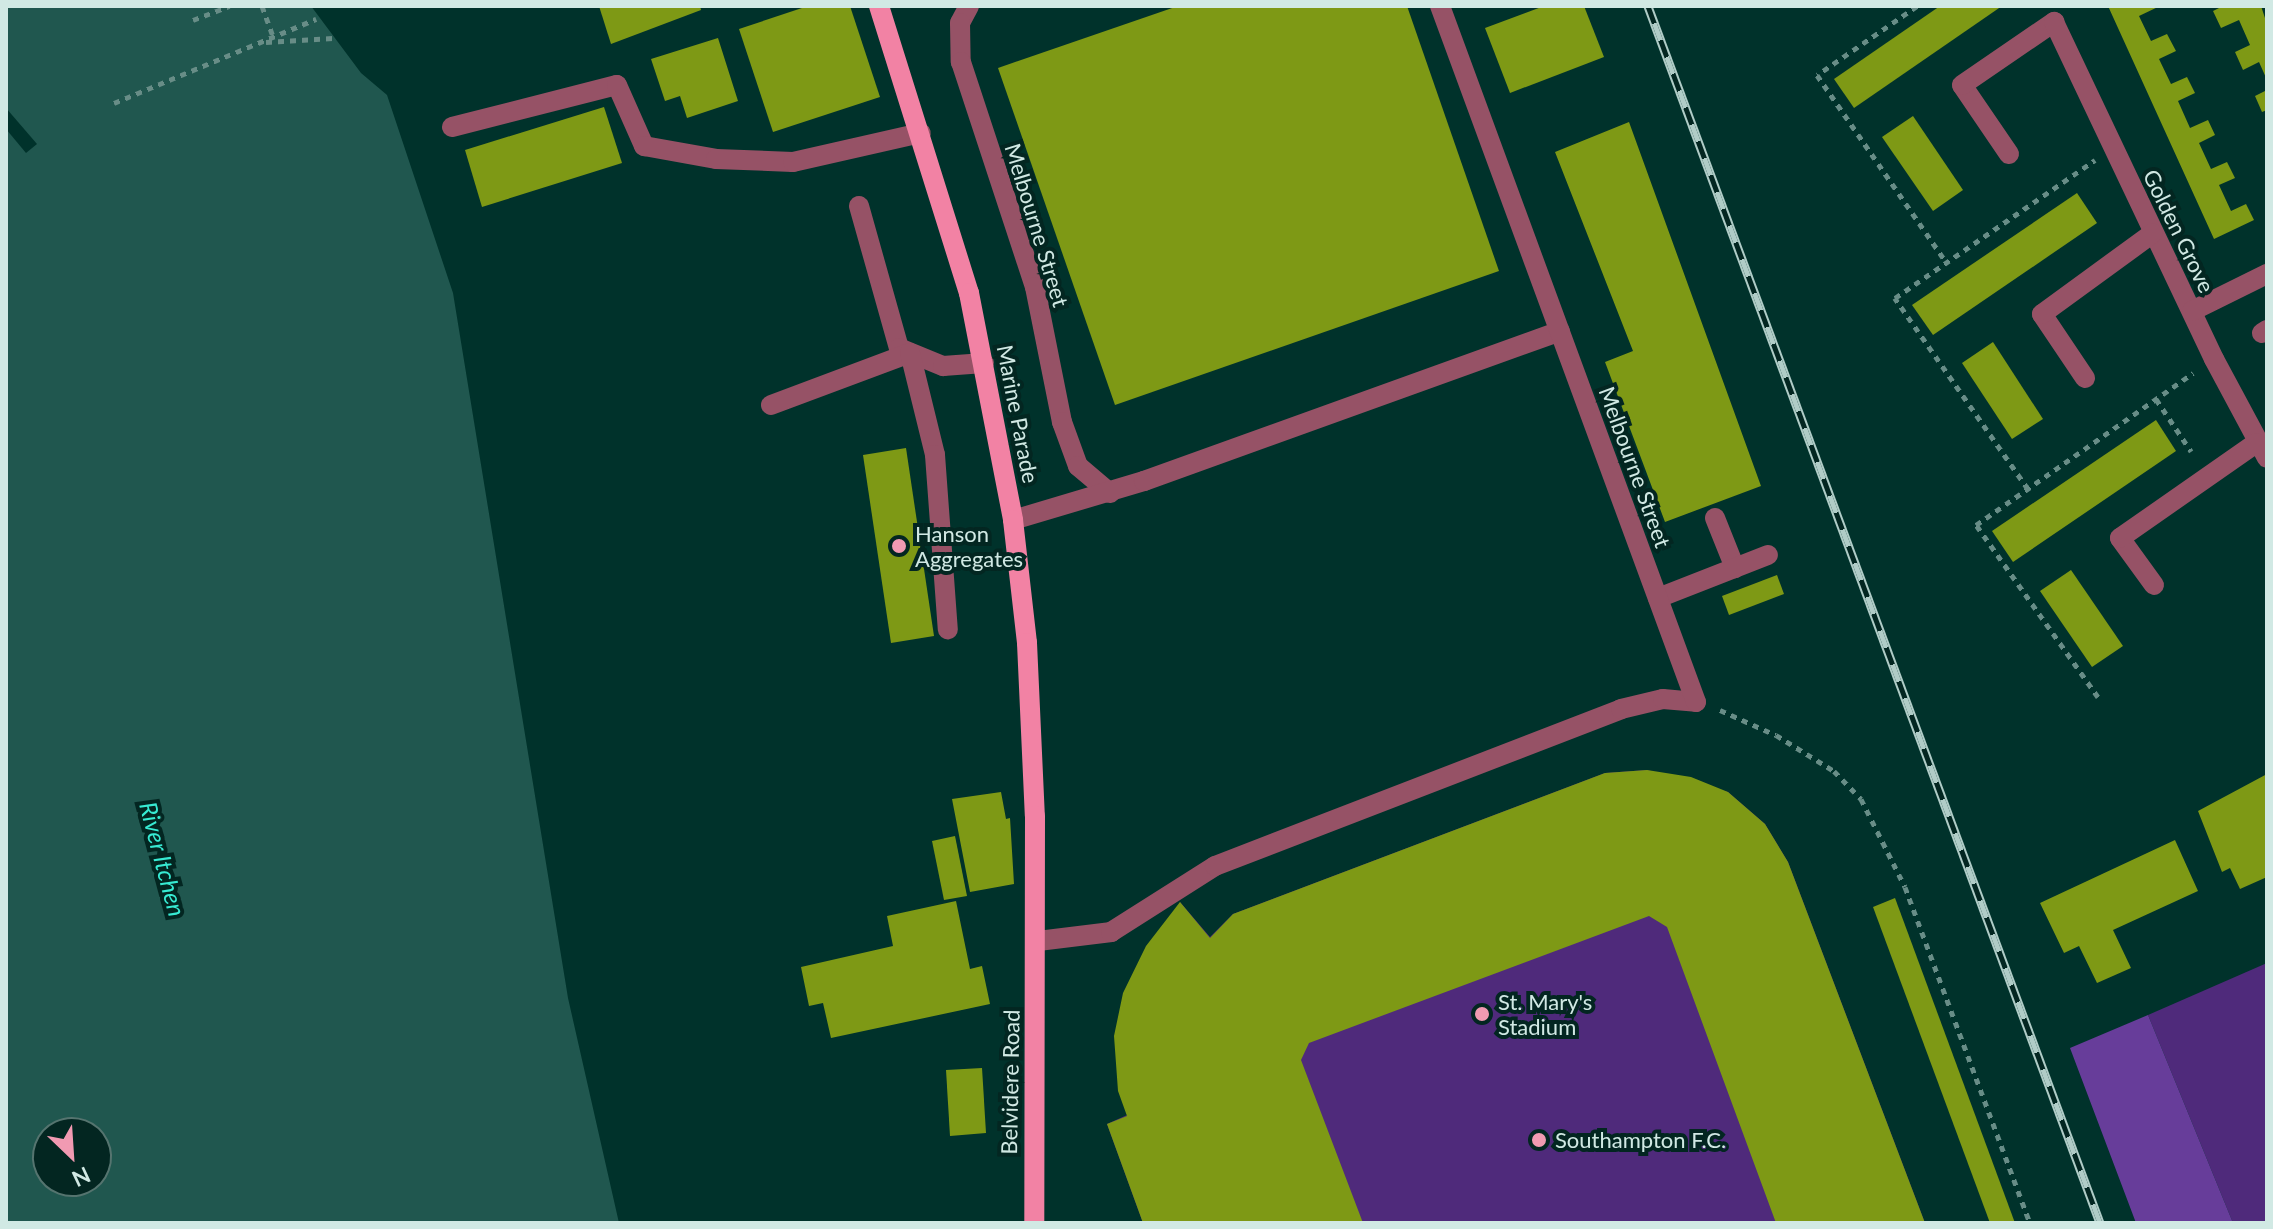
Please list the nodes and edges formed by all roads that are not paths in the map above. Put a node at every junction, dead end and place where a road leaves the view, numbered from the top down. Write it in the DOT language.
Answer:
graph roads {
  1 [pos="879,6"];
  2 [pos="969,6"];
  3 [pos="1440,6"];
  4 [pos="452,127"];
  5 [pos="921,133"];
  6 [pos="2009,154"];
  7 [pos="859,206"];
  8 [pos="2153,233"];
  9 [pos="2267,274"];
  10 [pos="2192,311"];
  11 [pos="1560,331"];
  12 [pos="910,353"];
  13 [pos="984,363"];
  14 [pos="2085,378"];
  15 [pos="771,405"];
  16 [pos="2262,450"];
  17 [pos="1110,493"];
  18 [pos="1715,518"];
  19 [pos="1013,520"];
  20 [pos="1768,555"];
  21 [pos="1735,568"];
  22 [pos="2154,585"];
  23 [pos="1658,598"];
  24 [pos="948,630"];
  25 [pos="1038,941"];
  26 [pos="1034,1223"];
  1 -- 5 [label="main road, Marine Parade"];
  2 -- 17 [label="street, Melbourne Street"];
  3 -- 11 [label="street, Melbourne Street"];
  4 -- 5 [label="street"];
  5 -- 13 [label="main road, Marine Parade"];
  6 -- 8 [label="street, Golden Grove"];
  7 -- 12 [label="street"];
  8 -- 10 [label="street, Golden Grove"];
  8 -- 14 [label="street"];
  9 -- 10 [label="street"];
  10 -- 16 [label="street, Golden Grove"];
  11 -- 17 [label="street"];
  11 -- 23 [label="street, Melbourne Street"];
  12 -- 13 [label="street"];
  12 -- 15 [label="street"];
  12 -- 24 [label="street"];
  13 -- 19 [label="main road, Marine Parade"];
  16 -- 22 [label="street"];
  17 -- 19 [label="street"];
  18 -- 21 [label="street"];
  19 -- 25 [label="main road, Marine Parade"];
  20 -- 21 [label="street"];
  21 -- 23 [label="street"];
  23 -- 25 [label="street, Melbourne Street"];
  25 -- 26 [label="main road, Belvidere Road"];
}
